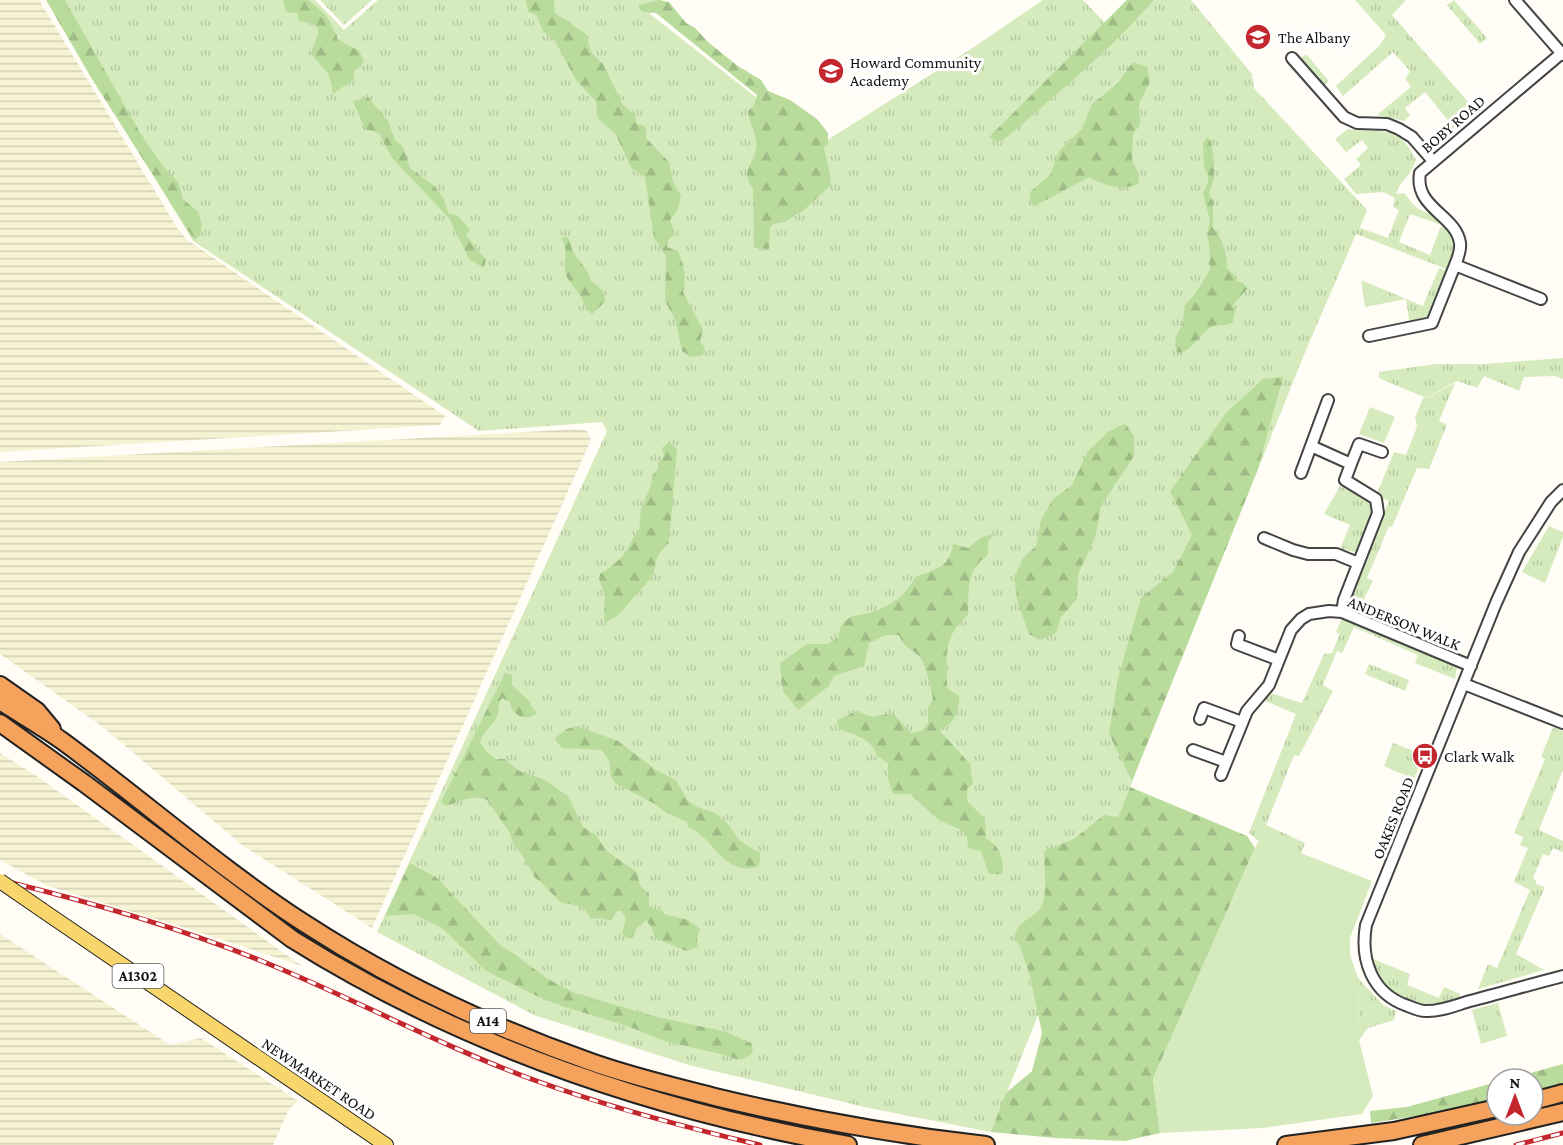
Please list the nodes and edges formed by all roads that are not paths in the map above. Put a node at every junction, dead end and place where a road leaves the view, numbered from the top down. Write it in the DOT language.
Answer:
graph roads {
  1 [pos="1515,0"];
  2 [pos="1563,53"];
  3 [pos="1292,58"];
  4 [pos="1433,161"];
  5 [pos="1455,266"];
  6 [pos="1541,299"];
  7 [pos="1369,336"];
  8 [pos="1328,400"];
  9 [pos="1311,446"];
  10 [pos="1382,452"];
  11 [pos="1351,464"];
  12 [pos="1301,473"];
  13 [pos="1563,490"];
  14 [pos="1264,538"];
  15 [pos="1358,563"];
  16 [pos="1342,612"];
  17 [pos="1239,636"];
  18 [pos="1279,660"];
  19 [pos="1471,666"];
  20 [pos="1464,684"];
  21 [pos="0,685"];
  22 [pos="0,701"];
  23 [pos="1200,719"];
  24 [pos="1242,722"];
  25 [pos="0,723"];
  26 [pos="1563,723"];
  27 [pos="60,739"];
  28 [pos="1193,750"];
  29 [pos="1226,762"];
  30 [pos="1221,775"];
  31 [pos="0,880"];
  32 [pos="1563,976"];
  33 [pos="1563,1093"];
  34 [pos="1545,1098"];
  35 [pos="1485,1111"];
  36 [pos="1563,1112"];
  37 [pos="371,1140"];
  38 [pos="386,1145"];
  39 [pos="848,1145"];
  40 [pos="986,1145"];
  41 [pos="1286,1145"];
  42 [pos="1422,1145"];
  1 -- 2 [label="street"];
  2 -- 4 [label="street, BOBY ROAD"];
  3 -- 4 [label="street"];
  4 -- 5 [label="street, BOBY ROAD"];
  5 -- 6 [label="street"];
  5 -- 7 [label="street, BOBY ROAD"];
  8 -- 9 [label="street"];
  9 -- 11 [label="street"];
  9 -- 12 [label="street"];
  10 -- 11 [label="street"];
  11 -- 15 [label="street"];
  13 -- 19 [label="street, OAKES ROAD"];
  14 -- 15 [label="street"];
  15 -- 16 [label="street"];
  16 -- 18 [label="street, ANDERSON WALK"];
  16 -- 19 [label="street, ANDERSON WALK"];
  17 -- 18 [label="street"];
  18 -- 24 [label="street, ANDERSON WALK"];
  19 -- 20 [label="street, OAKES ROAD"];
  20 -- 26 [label="street"];
  20 -- 32 [label="street, OAKES ROAD"];
  21 -- 27 [label="highway, A14"];
  22 -- 27 [label="highway, A14"];
  23 -- 24 [label="street"];
  24 -- 29 [label="street, ANDERSON WALK"];
  25 -- 39 [label="highway, A14"];
  27 -- 40 [label="highway, A14"];
  28 -- 29 [label="street"];
  29 -- 30 [label="street, ANDERSON WALK"];
  31 -- 37 [label="main road, NEWMARKET ROAD / A1302, bridge"];
  33 -- 34 [label="highway"];
  35 -- 41 [label="highway"];
  36 -- 42 [label="highway"];
  37 -- 38 [label="main road, NEWMARKET ROAD / A1302"];
}
